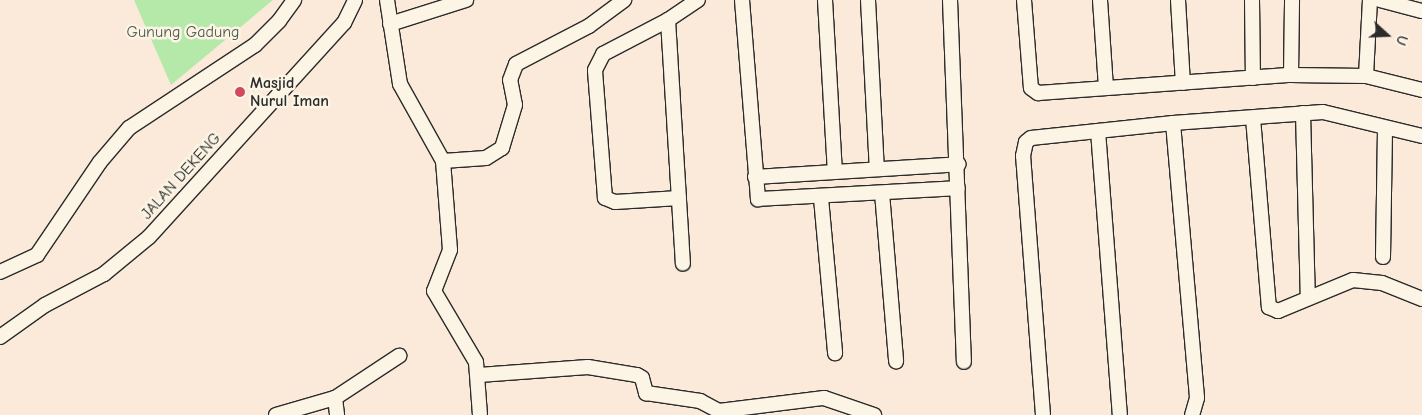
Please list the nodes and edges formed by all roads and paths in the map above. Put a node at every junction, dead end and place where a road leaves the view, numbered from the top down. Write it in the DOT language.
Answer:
graph roads {
  1 [pos="294,0"];
  2 [pos="355,0"];
  3 [pos="387,0"];
  4 [pos="466,0"];
  5 [pos="624,0"];
  6 [pos="698,0"];
  7 [pos="742,0"];
  8 [pos="825,0"];
  9 [pos="868,0"];
  10 [pos="950,0"];
  11 [pos="1024,0"];
  12 [pos="1100,0"];
  13 [pos="1178,0"];
  14 [pos="1252,0"];
  15 [pos="1292,0"];
  16 [pos="1370,0"];
  17 [pos="1380,0"];
  18 [pos="1422,11"];
  19 [pos="668,20"];
  20 [pos="390,24"];
  21 [pos="1291,75"];
  22 [pos="1366,76"];
  23 [pos="1253,78"];
  24 [pos="1183,84"];
  25 [pos="1106,88"];
  26 [pos="1422,90"];
  27 [pos="1304,112"];
  28 [pos="1253,118"];
  29 [pos="1173,123"];
  30 [pos="1385,128"];
  31 [pos="1098,131"];
  32 [pos="1422,136"];
  33 [pos="443,161"];
  34 [pos="959,164"];
  35 [pos="878,169"];
  36 [pos="835,172"];
  37 [pos="755,177"];
  38 [pos="958,188"];
  39 [pos="882,193"];
  40 [pos="679,198"];
  41 [pos="821,198"];
  42 [pos="1383,257"];
  43 [pos="683,264"];
  44 [pos="0,272"];
  45 [pos="1308,298"];
  46 [pos="1422,299"];
  47 [pos="0,337"];
  48 [pos="834,353"];
  49 [pos="399,356"];
  50 [pos="896,361"];
  51 [pos="964,362"];
  52 [pos="479,375"];
  53 [pos="335,398"];
  54 [pos="719,413"];
  55 [pos="276,415"];
  56 [pos="337,415"];
  57 [pos="480,415"];
  58 [pos="874,415"];
  59 [pos="1043,415"];
  60 [pos="1120,415"];
  61 [pos="1192,415"];
  1 -- 44 [label="street"];
  2 -- 47 [label="street, JALAN DEKENG"];
  3 -- 20 [label="street"];
  4 -- 20 [label="street"];
  5 -- 33 [label="street"];
  6 -- 19 [label="street"];
  7 -- 37 [label="street"];
  8 -- 36 [label="street"];
  9 -- 35 [label="street"];
  10 -- 34 [label="street"];
  11 -- 25 [label="street"];
  12 -- 25 [label="street"];
  13 -- 24 [label="street"];
  14 -- 23 [label="street"];
  15 -- 21 [label="street"];
  16 -- 22 [label="street"];
  17 -- 18 [label="street"];
  19 -- 40 [label="street"];
  19 -- 40 [label="street"];
  20 -- 33 [label="street"];
  21 -- 22 [label="street"];
  21 -- 23 [label="street"];
  22 -- 26 [label="street"];
  23 -- 24 [label="street"];
  24 -- 25 [label="street"];
  27 -- 28 [label="street"];
  27 -- 30 [label="street"];
  27 -- 45 [label="street"];
  28 -- 29 [label="street"];
  28 -- 45 [label="street"];
  29 -- 31 [label="street"];
  29 -- 61 [label="street"];
  30 -- 32 [label="street"];
  30 -- 42 [label="street"];
  31 -- 59 [label="street"];
  31 -- 60 [label="street"];
  33 -- 52 [label="street"];
  34 -- 35 [label="street"];
  34 -- 38 [label="street"];
  35 -- 36 [label="street"];
  36 -- 37 [label="street"];
  37 -- 41 [label="street"];
  38 -- 39 [label="street"];
  38 -- 51 [label="street"];
  39 -- 41 [label="street"];
  39 -- 50 [label="street"];
  40 -- 43 [label="street"];
  41 -- 48 [label="street"];
  45 -- 46 [label="street"];
  49 -- 53 [label="street"];
  52 -- 54 [label="street"];
  52 -- 57 [label="street"];
  53 -- 55 [label="street"];
  53 -- 56 [label="street"];
  54 -- 58 [label="street"];
}
